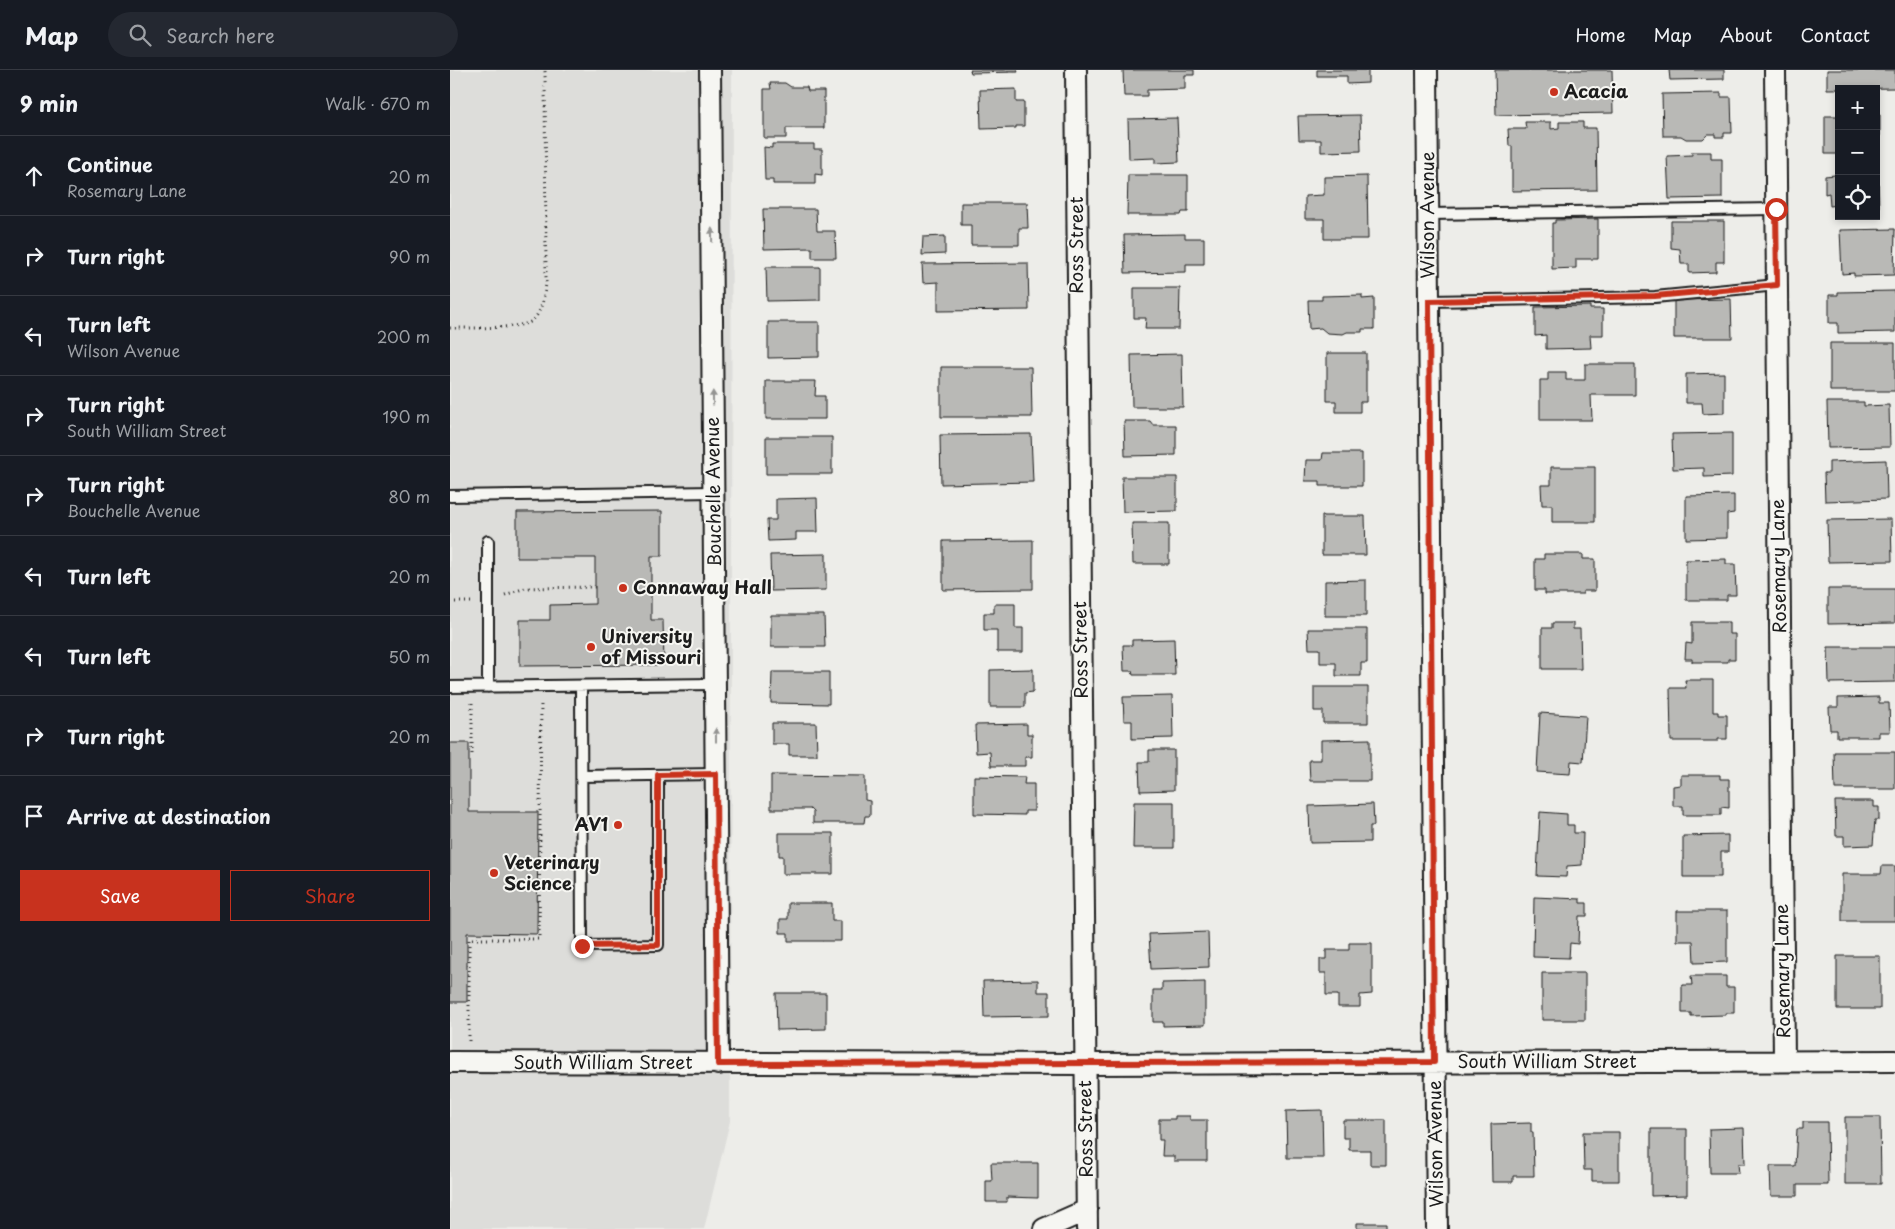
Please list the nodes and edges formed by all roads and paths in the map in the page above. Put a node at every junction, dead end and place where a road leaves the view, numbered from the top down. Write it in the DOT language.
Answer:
graph roads {
  1 [pos="545,70"];
  2 [pos="710,70"];
  3 [pos="1076,70"];
  4 [pos="1427,70"];
  5 [pos="1775,70"];
  6 [pos="1776,209"];
  7 [pos="1428,214"];
  8 [pos="1777,285"];
  9 [pos="1429,301"];
  10 [pos="450,328"];
  11 [pos="714,492"];
  12 [pos="450,496"];
  13 [pos="488,541"];
  14 [pos="595,587"];
  15 [pos="715,587"];
  16 [pos="651,589"];
  17 [pos="488,601"];
  18 [pos="716,684"];
  19 [pos="541,686"];
  20 [pos="581,686"];
  21 [pos="450,687"];
  22 [pos="472,687"];
  23 [pos="488,687"];
  24 [pos="472,754"];
  25 [pos="716,774"];
  26 [pos="658,775"];
  27 [pos="582,776"];
  28 [pos="469,1044"];
  29 [pos="1784,1061"];
  30 [pos="1895,1061"];
  31 [pos="450,1062"];
  32 [pos="1434,1062"];
  33 [pos="718,1064"];
  34 [pos="1086,1064"];
  35 [pos="1087,1220"];
  36 [pos="1044,1229"];
  37 [pos="1437,1229"];
  1 -- 10 [label="path"];
  11 -- 2 [label="street, Bouchelle Avenue, one-way"];
  3 -- 34 [label="street, Ross Street"];
  4 -- 7 [label="street, Wilson Avenue"];
  5 -- 6 [label="street, Rosemary Lane"];
  6 -- 7 [label="lane"];
  6 -- 8 [label="street, Rosemary Lane"];
  7 -- 9 [label="street, Wilson Avenue"];
  8 -- 9 [label="lane"];
  8 -- 29 [label="street, Rosemary Lane"];
  9 -- 32 [label="street, Wilson Avenue"];
  11 -- 12 [label="lane"];
  11 -- 15 [label="street, Bouchelle Avenue"];
  13 -- 17 [label="lane"];
  14 -- 17 [label="path"];
  15 -- 16 [label="path"];
  15 -- 18 [label="street, Bouchelle Avenue"];
  17 -- 23 [label="lane"];
  18 -- 20 [label="lane"];
  25 -- 18 [label="street, Bouchelle Avenue, one-way"];
  19 -- 20 [label="lane"];
  19 -- 23 [label="lane"];
  19 -- 28 [label="path"];
  20 -- 27 [label="lane"];
  21 -- 22 [label="lane"];
  22 -- 23 [label="lane"];
  22 -- 24 [label="path"];
  25 -- 26 [label="lane"];
  25 -- 33 [label="street, Bouchelle Avenue"];
  26 -- 27 [label="lane"];
  26 -- 27 [label="lane"];
  29 -- 30 [label="street, South William Street"];
  29 -- 32 [label="street, South William Street"];
  31 -- 33 [label="street, South William Street"];
  32 -- 34 [label="street, South William Street"];
  32 -- 37 [label="street, Wilson Avenue"];
  33 -- 34 [label="street, South William Street"];
  34 -- 35 [label="street, Ross Street"];
  35 -- 36 [label="street"];
}
